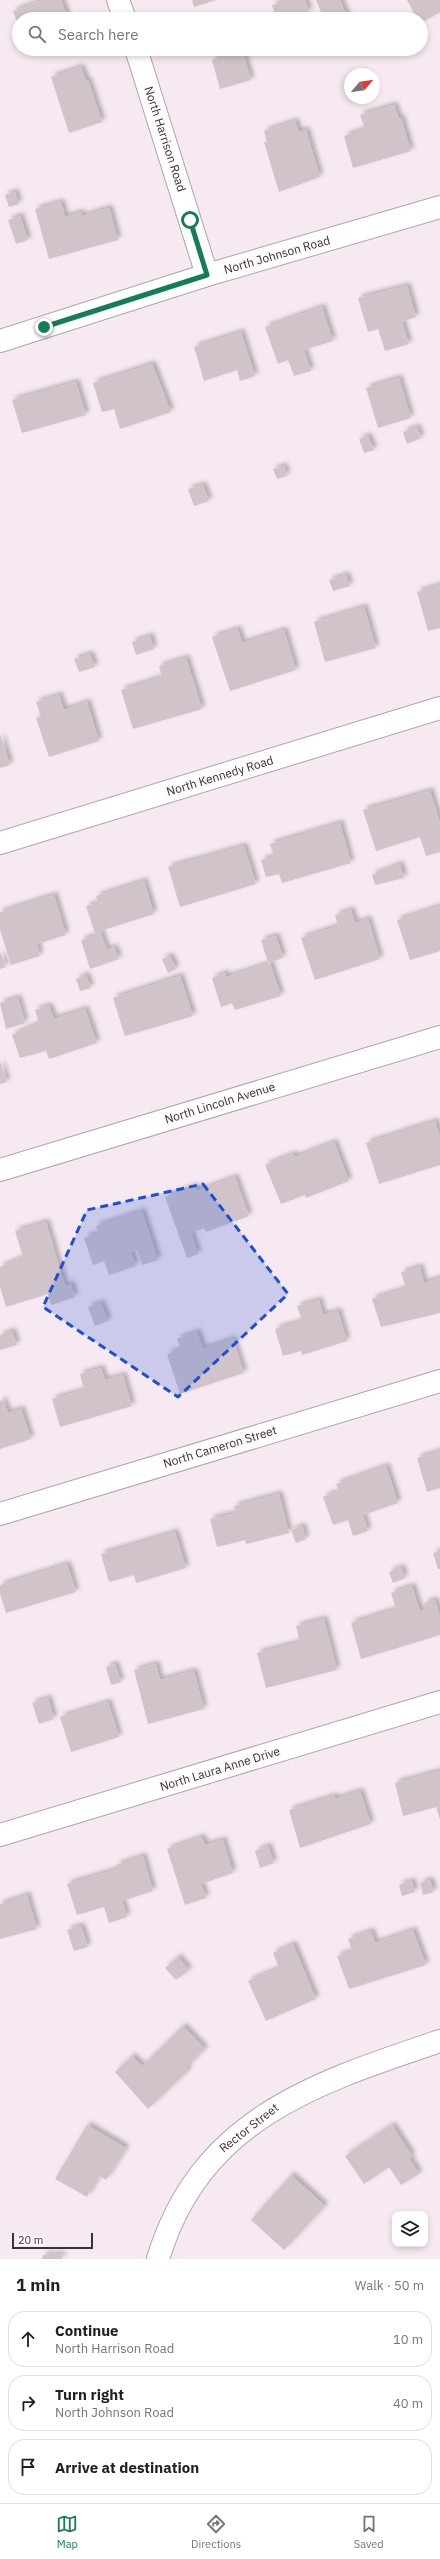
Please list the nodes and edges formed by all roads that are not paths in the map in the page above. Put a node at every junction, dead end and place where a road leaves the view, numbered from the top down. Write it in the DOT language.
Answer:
graph roads {
  1 [pos="118,0"];
  2 [pos="122,12"];
  3 [pos="138,56"];
  4 [pos="440,207"];
  5 [pos="207,275"];
  6 [pos="0,341"];
  7 [pos="440,708"];
  8 [pos="0,843"];
  9 [pos="440,1037"];
  10 [pos="0,1170"];
  11 [pos="440,1381"];
  12 [pos="0,1514"];
  13 [pos="440,1702"];
  14 [pos="0,1835"];
  15 [pos="440,2041"];
  16 [pos="158,2259"];
  1 -- 2 [label="street"];
  3 -- 5 [label="street, North Harrison Road"];
  4 -- 5 [label="street, North Johnson Road"];
  5 -- 6 [label="street, North Johnson Road"];
  7 -- 8 [label="street, North Kennedy Road"];
  9 -- 10 [label="street, North Lincoln Avenue"];
  11 -- 12 [label="street, North Cameron Street"];
  13 -- 14 [label="street, North Laura Anne Drive"];
  15 -- 16 [label="street, Rector Street"];
}
